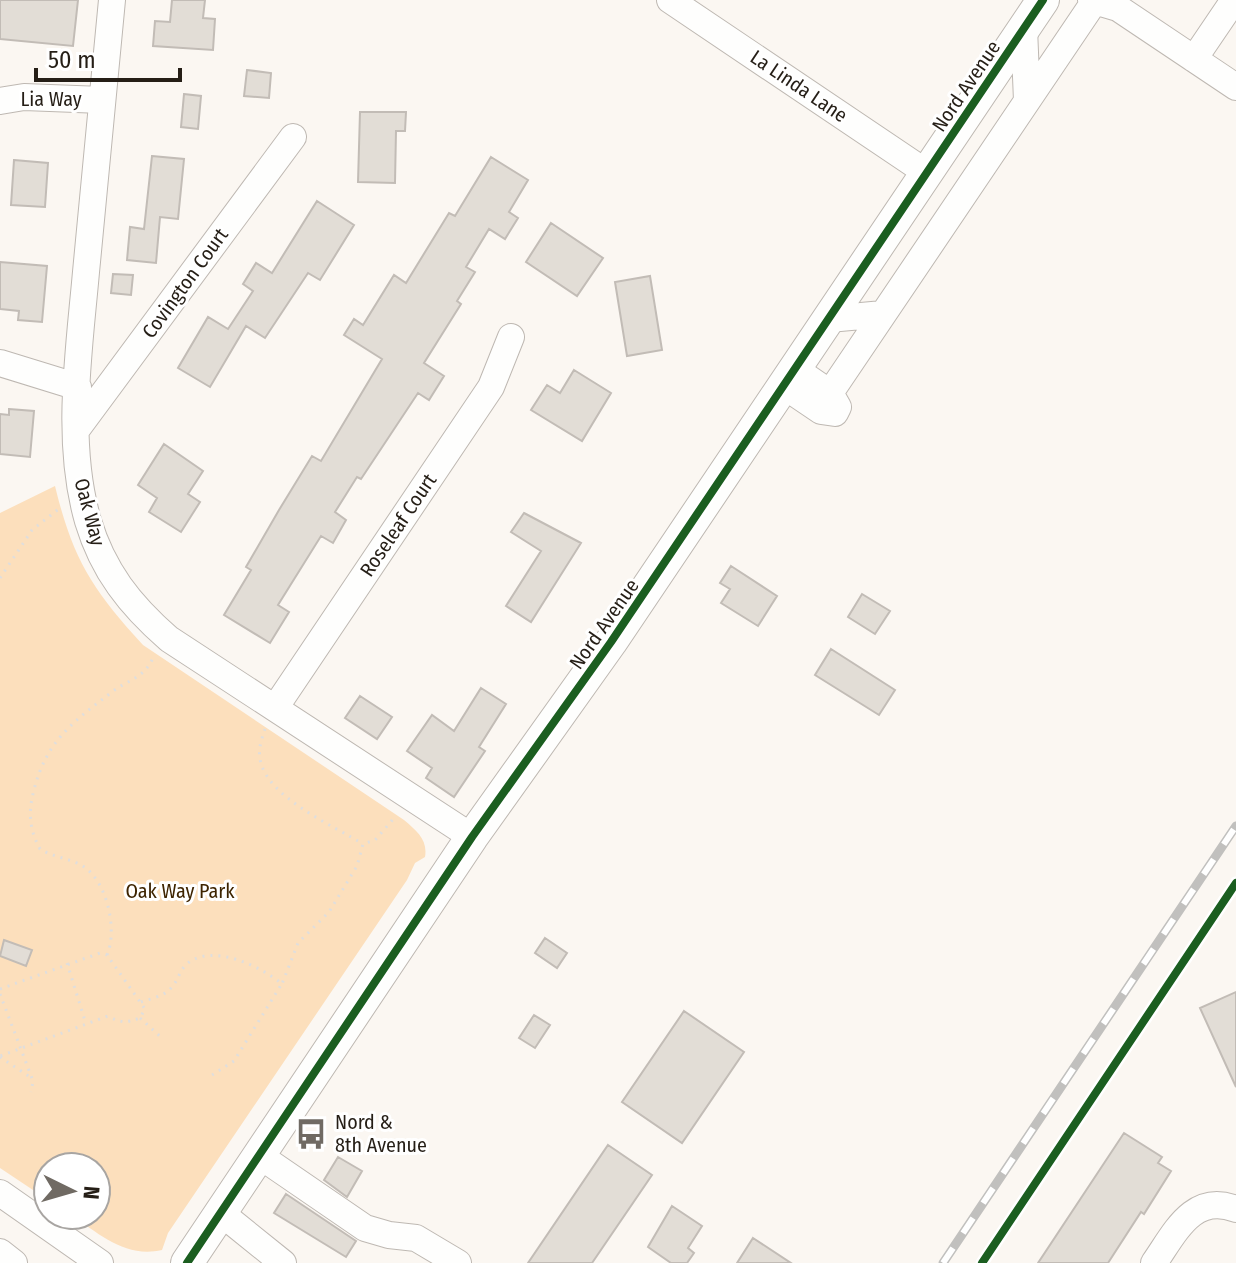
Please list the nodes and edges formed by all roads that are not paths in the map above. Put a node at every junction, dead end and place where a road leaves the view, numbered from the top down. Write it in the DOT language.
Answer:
graph roads {
  1 [pos="112,0"];
  2 [pos="670,0"];
  3 [pos="1043,0"];
  4 [pos="1234,0"];
  5 [pos="1104,2"];
  6 [pos="1024,28"];
  7 [pos="1194,59"];
  8 [pos="1236,87"];
  9 [pos="102,100"];
  10 [pos="0,101"];
  11 [pos="1027,101"];
  12 [pos="293,137"];
  13 [pos="927,173"];
  14 [pos="883,314"];
  15 [pos="829,319"];
  16 [pos="511,337"];
  17 [pos="0,363"];
  18 [pos="790,378"];
  19 [pos="78,387"];
  20 [pos="77,429"];
  21 [pos="270,718"];
  22 [pos="472,837"];
  23 [pos="260,1156"];
  24 [pos="0,1193"];
  25 [pos="1236,1209"];
  26 [pos="221,1213"];
  27 [pos="0,1252"];
  28 [pos="262,1260"];
  29 [pos="14,1263"];
  30 [pos="100,1263"];
  31 [pos="187,1263"];
  32 [pos="458,1263"];
  33 [pos="1154,1263"];
  1 -- 9 [label="street, Oak Way"];
  2 -- 13 [label="street, La Linda Lane"];
  3 -- 6 [label="main road, Nord Avenue"];
  4 -- 7 [label="street"];
  5 -- 7 [label="street"];
  5 -- 11 [label="street"];
  6 -- 11 [label="street"];
  6 -- 13 [label="main road, Nord Avenue"];
  7 -- 8 [label="street"];
  9 -- 10 [label="street, Lia Way"];
  9 -- 19 [label="street, Oak Way"];
  11 -- 14 [label="street"];
  12 -- 20 [label="street, Covington Court"];
  13 -- 15 [label="main road, Nord Avenue"];
  14 -- 15 [label="street"];
  14 -- 18 [label="street"];
  15 -- 18 [label="main road, Nord Avenue"];
  16 -- 21 [label="street, Roseleaf Court"];
  17 -- 19 [label="street"];
  18 -- 22 [label="main road, Nord Avenue"];
  19 -- 20 [label="street, Oak Way"];
  20 -- 21 [label="street, Oak Way"];
  21 -- 22 [label="street, Oak Way"];
  22 -- 23 [label="main road, Nord Avenue"];
  23 -- 26 [label="main road, Nord Avenue"];
  23 -- 32 [label="street"];
  24 -- 30 [label="street"];
  25 -- 33 [label="street"];
  26 -- 28 [label="street"];
  26 -- 31 [label="main road, Nord Avenue"];
  27 -- 29 [label="street"];
}
